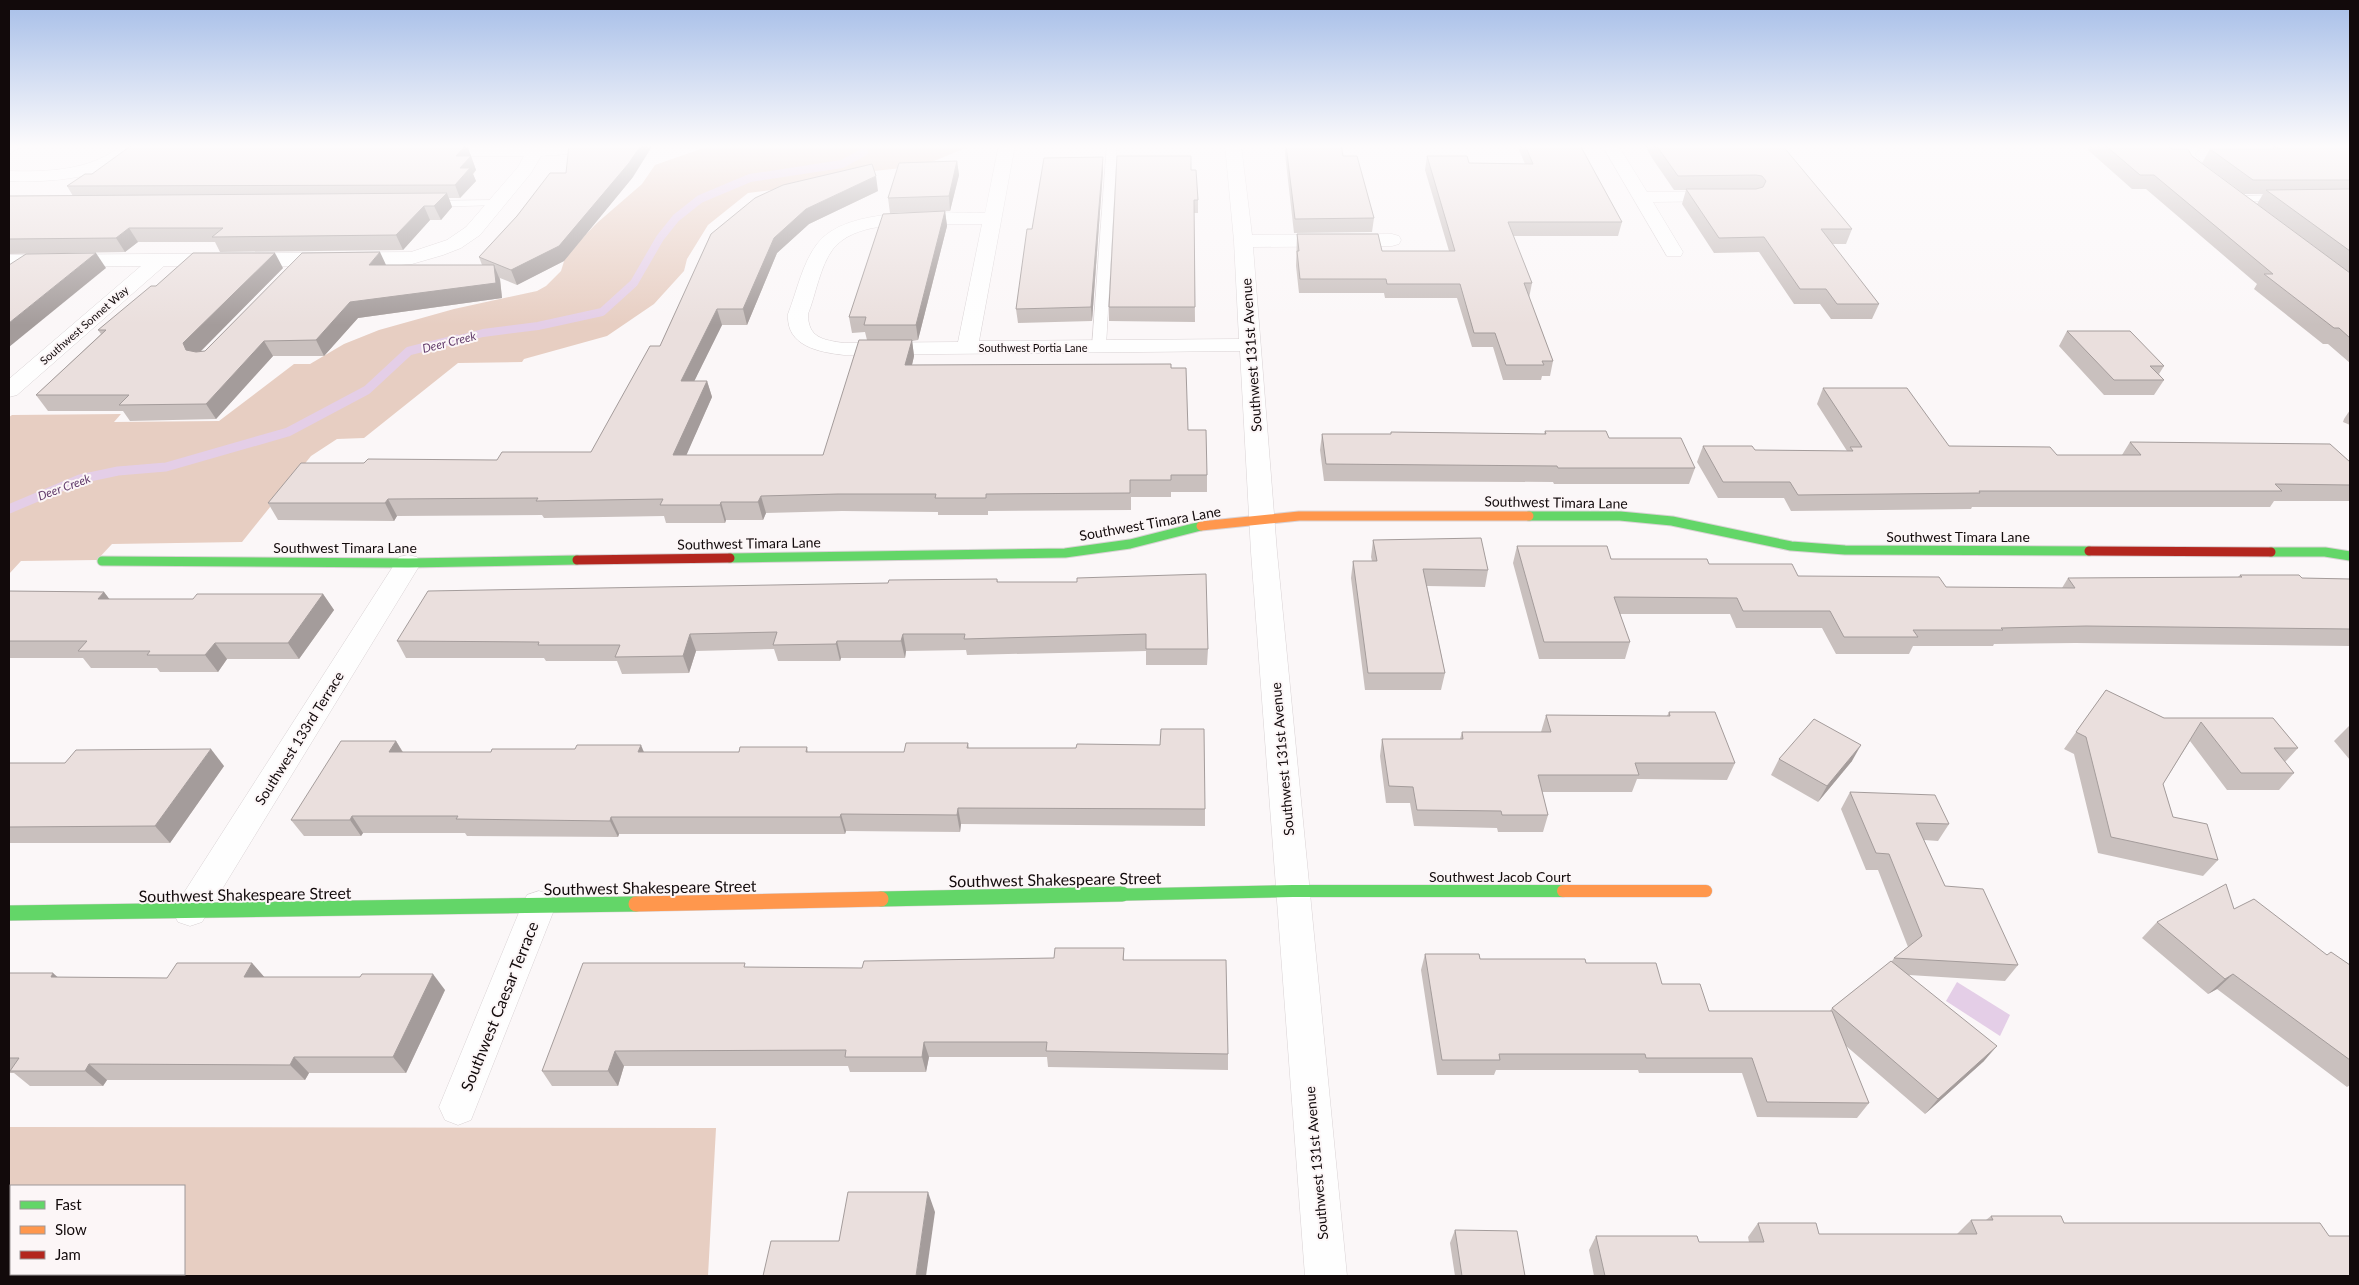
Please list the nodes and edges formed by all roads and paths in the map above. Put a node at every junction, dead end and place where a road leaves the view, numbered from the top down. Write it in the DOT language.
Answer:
graph roads {
  1 [pos="494,205"];
  2 [pos="995,205"];
  3 [pos="1108,205"];
  4 [pos="1239,205"];
  5 [pos="1645,205"];
  6 [pos="2245,205"];
  7 [pos="2258,215"];
  8 [pos="992,219"];
  9 [pos="1392,240"];
  10 [pos="1243,241"];
  11 [pos="1674,252"];
  12 [pos="159,261"];
  13 [pos="303,261"];
  14 [pos="12,269"];
  15 [pos="282,282"];
  16 [pos="1249,345"];
  17 [pos="1099,347"];
  18 [pos="967,348"];
  19 [pos="9,390"];
  20 [pos="1262,520"];
  21 [pos="2350,556"];
  22 [pos="102,561"];
  23 [pos="408,563"];
  24 [pos="1293,891"];
  25 [pos="1706,891"];
  26 [pos="539,905"];
  27 [pos="190,912"];
  28 [pos="9,913"];
  29 [pos="458,1107"];
  30 [pos="1326,1276"];
  1 -- 13 [label="street"];
  2 -- 8 [label="street"];
  3 -- 17 [label="lane"];
  4 -- 10 [label="street, Southwest 131st Avenue"];
  5 -- 11 [label="street"];
  6 -- 7 [label="street"];
  8 -- 18 [label="street"];
  8 -- 18 [label="street, Southwest Portia Lane"];
  9 -- 10 [label="street"];
  10 -- 16 [label="street, Southwest 131st Avenue"];
  12 -- 13 [label="street"];
  12 -- 14 [label="street"];
  12 -- 19 [label="street, Southwest Sonnet Way"];
  13 -- 15 [label="street"];
  16 -- 17 [label="street, Southwest Portia Lane"];
  16 -- 20 [label="street, Southwest 131st Avenue"];
  17 -- 18 [label="street, Southwest Portia Lane"];
  20 -- 21 [label="street, Southwest Timara Lane"];
  20 -- 23 [label="street, Southwest Timara Lane"];
  20 -- 24 [label="street, Southwest 131st Avenue"];
  22 -- 23 [label="street, Southwest Timara Lane"];
  23 -- 27 [label="street, Southwest 133rd Terrace"];
  24 -- 25 [label="street, Southwest Jacob Court"];
  24 -- 26 [label="street, Southwest Shakespeare Street"];
  24 -- 30 [label="street, Southwest 131st Avenue"];
  26 -- 27 [label="street, Southwest Shakespeare Street"];
  26 -- 29 [label="street, Southwest Caesar Terrace"];
  27 -- 28 [label="street, Southwest Shakespeare Street"];
}
